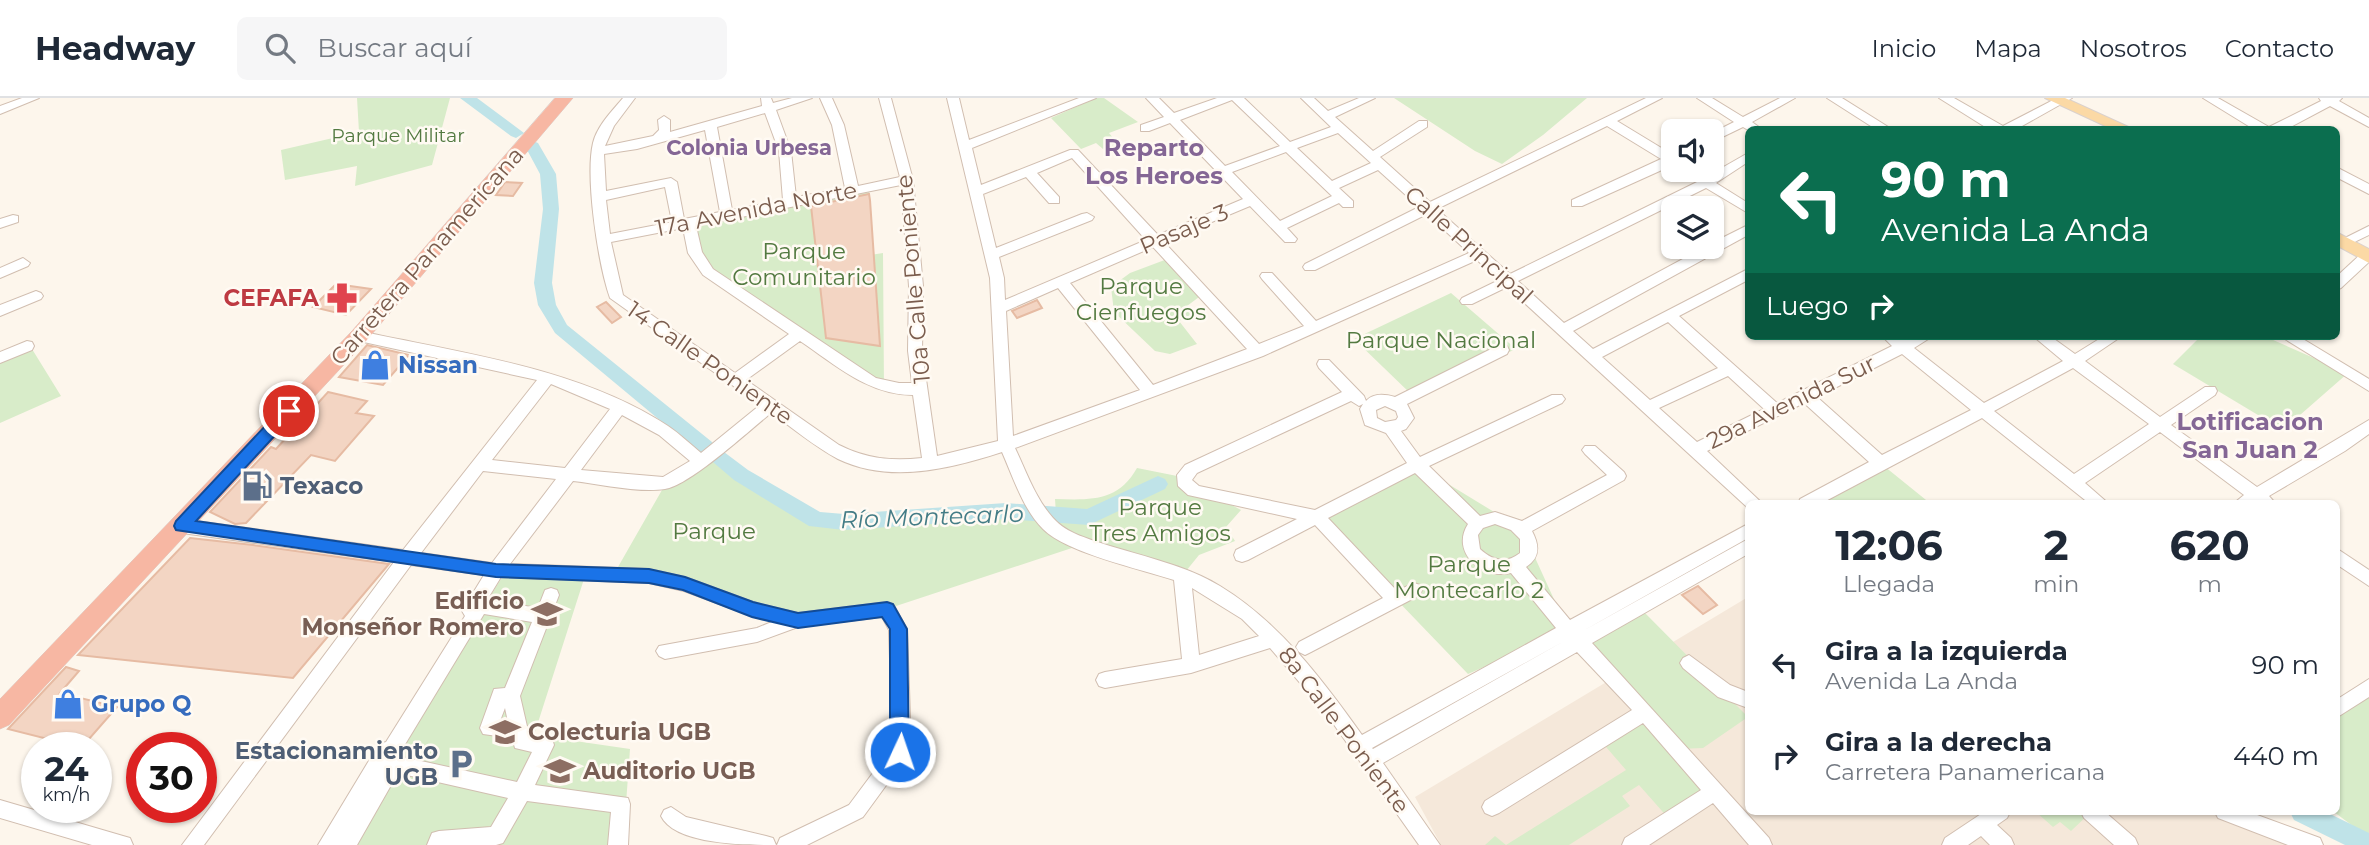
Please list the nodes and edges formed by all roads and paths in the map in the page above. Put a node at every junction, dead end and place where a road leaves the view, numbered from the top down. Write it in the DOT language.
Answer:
graph roads {
  1 [pos="565,98"];
  2 [pos="629,98"];
  3 [pos="806,98"];
  4 [pos="826,98"];
  5 [pos="886,98"];
  6 [pos="1090,98"];
  7 [pos="1152,98"];
  8 [pos="1228,98"];
  9 [pos="1237,98"];
  10 [pos="1307,98"];
  11 [pos="1369,98"];
  12 [pos="1656,98"];
  13 [pos="1703,98"];
  14 [pos="1789,98"];
  15 [pos="1833,98"];
  16 [pos="1945,98"];
  17 [pos="2209,98"];
  18 [pos="2059,99"];
  19 [pos="2331,99"];
  20 [pos="34,100"];
  21 [pos="957,100"];
  22 [pos="767,103"];
  23 [pos="0,110"];
  24 [pos="1326,116"];
  25 [pos="1171,118"];
  26 [pos="664,120"];
  27 [pos="1607,121"];
  28 [pos="1743,121"];
  29 [pos="2369,123"];
  30 [pos="710,124"];
  31 [pos="1423,124"];
  32 [pos="1751,126"];
  33 [pos="1880,126"];
  34 [pos="1996,126"];
  35 [pos="2010,126"];
  36 [pos="2119,126"];
  37 [pos="2258,126"];
  38 [pos="2281,126"];
  39 [pos="1145,128"];
  40 [pos="1340,128"];
  41 [pos="1724,131"];
  42 [pos="658,139"];
  43 [pos="965,146"];
  44 [pos="1288,146"];
  45 [pos="597,151"];
  46 [pos="1661,153"];
  47 [pos="1745,159"];
  48 [pos="1376,161"];
  49 [pos="1661,165"];
  50 [pos="1223,171"];
  51 [pos="1029,172"];
  52 [pos="2340,173"];
  53 [pos="907,180"];
  54 [pos="1706,183"];
  55 [pos="1331,187"];
  56 [pos="852,190"];
  57 [pos="2369,190"];
  58 [pos="976,192"];
  59 [pos="599,197"];
  60 [pos="1054,200"];
  61 [pos="1251,200"];
  62 [pos="790,202"];
  63 [pos="1577,203"];
  64 [pos="1427,207"];
  65 [pos="1745,207"];
  66 [pos="727,216"];
  67 [pos="1087,218"];
  68 [pos="684,222"];
  69 [pos="1278,227"];
  70 [pos="2369,230"];
  71 [pos="1745,231"];
  72 [pos="606,239"];
  73 [pos="1290,239"];
  74 [pos="2340,240"];
  75 [pos="1155,242"];
  76 [pos="1479,254"];
  77 [pos="992,255"];
  78 [pos="2368,256"];
  79 [pos="23,263"];
  80 [pos="1310,267"];
  81 [pos="0,273"];
  82 [pos="1267,276"];
  83 [pos="1745,276"];
  84 [pos="1509,281"];
  85 [pos="2340,281"];
  86 [pos="1061,282"];
  87 [pos="36,296"];
  88 [pos="1467,301"];
  89 [pos="1000,309"];
  90 [pos="0,311"];
  91 [pos="1669,315"];
  92 [pos="1314,328"];
  93 [pos="1563,330"];
  94 [pos="799,334"];
  95 [pos="359,336"];
  96 [pos="1894,340"];
  97 [pos="1918,340"];
  98 [pos="2046,340"];
  99 [pos="2108,340"];
  100 [pos="2294,340"];
  101 [pos="27,346"];
  102 [pos="1904,347"];
  103 [pos="1502,351"];
  104 [pos="1258,352"];
  105 [pos="1592,356"];
  106 [pos="0,358"];
  107 [pos="2073,360"];
  108 [pos="1324,364"];
  109 [pos="1729,369"];
  110 [pos="548,377"];
  111 [pos="736,380"];
  112 [pos="2369,386"];
  113 [pos="922,389"];
  114 [pos="2210,391"];
  115 [pos="1150,392"];
  116 [pos="1351,394"];
  117 [pos="1804,394"];
  118 [pos="1557,399"];
  119 [pos="1396,403"];
  120 [pos="771,405"];
  121 [pos="620,407"];
  122 [pos="1648,407"];
  123 [pos="1368,409"];
  124 [pos="1774,409"];
  125 [pos="1985,411"];
  126 [pos="2161,424"];
  127 [pos="2369,426"];
  128 [pos="1391,428"];
  129 [pos="1006,445"];
  130 [pos="1590,450"];
  131 [pos="1695,450"];
  132 [pos="701,462"];
  133 [pos="930,462"];
  134 [pos="1879,462"];
  135 [pos="480,465"];
  136 [pos="1417,466"];
  137 [pos="569,475"];
  138 [pos="2074,482"];
  139 [pos="1751,500"];
  140 [pos="1813,500"];
  141 [pos="2096,500"];
  142 [pos="2262,500"];
  143 [pos="1317,517"];
  144 [pos="1477,523"];
  145 [pos="182,526"];
  146 [pos="1522,529"];
  147 [pos="1745,532"];
  148 [pos="1745,547"];
  149 [pos="1242,555"];
  150 [pos="407,558"];
  151 [pos="2340,558"];
  152 [pos="1516,566"];
  153 [pos="496,570"];
  154 [pos="1182,576"];
  155 [pos="2369,579"];
  156 [pos="1667,583"];
  157 [pos="1414,590"];
  158 [pos="551,595"];
  159 [pos="1395,600"];
  160 [pos="543,616"];
  161 [pos="798,620"];
  162 [pos="1574,636"];
  163 [pos="1274,639"];
  164 [pos="1305,646"];
  165 [pos="665,651"];
  166 [pos="1689,663"];
  167 [pos="1191,665"];
  168 [pos="1105,680"];
  169 [pos="2369,687"];
  170 [pos="511,696"];
  171 [pos="1745,699"];
  172 [pos="2341,700"];
  173 [pos="1645,712"];
  174 [pos="0,717"];
  175 [pos="520,731"];
  176 [pos="1366,753"];
  177 [pos="394,764"];
  178 [pos="522,792"];
  179 [pos="1714,792"];
  180 [pos="1492,807"];
  181 [pos="0,809"];
  182 [pos="1996,815"];
  183 [pos="2094,815"];
  184 [pos="2233,815"];
  185 [pos="671,816"];
  186 [pos="1982,824"];
  187 [pos="123,845"];
  188 [pos="192,845"];
  189 [pos="328,845"];
  190 [pos="346,845"];
  191 [pos="437,845"];
  192 [pos="618,845"];
  193 [pos="766,845"];
  194 [pos="787,845"];
  195 [pos="1429,845"];
  196 [pos="1632,845"];
  197 [pos="1762,845"];
  198 [pos="1952,845"];
  199 [pos="2004,845"];
  200 [pos="2128,845"];
  201 [pos="2313,845"];
  1 -- 95 [label="highway, Carretera Panamericana"];
  2 -- 45 [label="street, 14 Calle Poniente"];
  3 -- 22 [label="street"];
  4 -- 56 [label="street"];
  5 -- 53 [label="street, 10a Calle Poniente"];
  6 -- 43 [label="street"];
  7 -- 25 [label="street"];
  8 -- 25 [label="street"];
  9 -- 44 [label="street"];
  10 -- 24 [label="street, Calle Principal"];
  11 -- 24 [label="street"];
  12 -- 27 [label="street"];
  13 -- 28 [label="street"];
  14 -- 28 [label="street"];
  15 -- 33 [label="street"];
  16 -- 34 [label="street"];
  17 -- 37 [label="street"];
  18 -- 35 [label="street"];
  18 -- 36 [label="main road"];
  19 -- 29 [label="street"];
  19 -- 38 [label="street"];
  20 -- 23 [label="street"];
  21 -- 43 [label="street, 8a Calle Poniente"];
  22 -- 30 [label="street"];
  22 -- 62 [label="street"];
  24 -- 40 [label="street, Calle Principal"];
  25 -- 39 [label="street"];
  25 -- 50 [label="street"];
  26 -- 42 [label="street"];
  27 -- 46 [label="street"];
  27 -- 64 [label="street"];
  28 -- 32 [label="street"];
  28 -- 41 [label="street"];
  30 -- 42 [label="street"];
  30 -- 66 [label="street"];
  31 -- 48 [label="street"];
  40 -- 44 [label="street"];
  40 -- 48 [label="street, Calle Principal"];
  42 -- 45 [label="street"];
  43 -- 58 [label="street, 8a Calle Poniente"];
  44 -- 50 [label="street"];
  44 -- 55 [label="street"];
  45 -- 59 [label="street, 14 Calle Poniente"];
  47 -- 54 [label="street"];
  48 -- 55 [label="street"];
  48 -- 64 [label="street, Calle Principal"];
  49 -- 63 [label="street"];
  50 -- 61 [label="street"];
  51 -- 58 [label="street"];
  51 -- 60 [label="street"];
  51 -- 75 [label="street"];
  52 -- 57 [label="street"];
  53 -- 56 [label="street, 17a Avenida Norte"];
  53 -- 113 [label="street, 10a Calle Poniente"];
  54 -- 65 [label="street"];
  54 -- 84 [label="street"];
  55 -- 69 [label="street"];
  56 -- 62 [label="street, 17a Avenida Norte"];
  58 -- 77 [label="street, 8a Calle Poniente"];
  59 -- 68 [label="street"];
  59 -- 72 [label="street, 14 Calle Poniente"];
  61 -- 69 [label="street"];
  61 -- 75 [label="street, Pasaje 3"];
  62 -- 66 [label="street, 17a Avenida Norte"];
  64 -- 76 [label="street, Calle Principal"];
  64 -- 80 [label="street"];
  66 -- 68 [label="street, 17a Avenida Norte"];
  67 -- 77 [label="street"];
  68 -- 72 [label="street, 17a Avenida Norte"];
  68 -- 94 [label="street"];
  69 -- 73 [label="street"];
  70 -- 74 [label="street"];
  71 -- 93 [label="street"];
  72 -- 111 [label="street, 14 Calle Poniente"];
  74 -- 78 [label="main road"];
  75 -- 86 [label="street, Pasaje 3"];
  75 -- 104 [label="street"];
  76 -- 84 [label="street, Calle Principal"];
  76 -- 92 [label="street"];
  77 -- 89 [label="street, 8a Calle Poniente"];
  78 -- 85 [label="street"];
  79 -- 81 [label="street"];
  82 -- 92 [label="street"];
  83 -- 91 [label="street"];
  84 -- 88 [label="street"];
  84 -- 93 [label="street, Calle Principal"];
  86 -- 89 [label="street, Pasaje 3"];
  86 -- 115 [label="street"];
  87 -- 90 [label="street"];
  89 -- 129 [label="street, 8a Calle Poniente"];
  91 -- 105 [label="street"];
  91 -- 109 [label="street"];
  92 -- 104 [label="street"];
  93 -- 105 [label="street, Calle Principal"];
  94 -- 111 [label="street"];
  94 -- 113 [label="street"];
  95 -- 110 [label="street"];
  95 -- 145 [label="highway, Carretera Panamericana"];
  96 -- 102 [label="street"];
  97 -- 102 [label="street, 29a Avenida Sur"];
  98 -- 107 [label="street"];
  99 -- 107 [label="street"];
  100 -- 112 [label="street"];
  101 -- 106 [label="street"];
  102 -- 117 [label="street, 29a Avenida Sur"];
  102 -- 125 [label="street"];
  103 -- 119 [label="street"];
  104 -- 115 [label="street"];
  105 -- 122 [label="street, Calle Principal"];
  107 -- 125 [label="street"];
  107 -- 126 [label="street"];
  108 -- 116 [label="street"];
  109 -- 122 [label="street"];
  109 -- 124 [label="street"];
  110 -- 121 [label="street"];
  110 -- 135 [label="street"];
  111 -- 120 [label="street, 14 Calle Poniente"];
  113 -- 133 [label="street, 10a Calle Poniente"];
  114 -- 126 [label="street"];
  115 -- 129 [label="street"];
  116 -- 123 [label="street"];
  116 -- 143 [label="street"];
  117 -- 124 [label="street, 29a Avenida Sur"];
  117 -- 134 [label="street"];
  118 -- 136 [label="street"];
  119 -- 123 [label="street"];
  119 -- 128 [label="street"];
  120 -- 132 [label="street"];
  120 -- 133 [label="street, 14 Calle Poniente"];
  121 -- 132 [label="street"];
  121 -- 137 [label="street"];
  122 -- 131 [label="street, Calle Principal"];
  123 -- 128 [label="street"];
  124 -- 131 [label="street, 29a Avenida Sur"];
  125 -- 134 [label="street"];
  125 -- 138 [label="street"];
  126 -- 138 [label="street"];
  126 -- 142 [label="street"];
  127 -- 142 [label="street"];
  128 -- 136 [label="street"];
  129 -- 133 [label="street"];
  129 -- 154 [label="street, 8a Calle Poniente"];
  130 -- 146 [label="street"];
  131 -- 139 [label="street, Calle Principal"];
  132 -- 137 [label="street"];
  134 -- 140 [label="street"];
  135 -- 137 [label="street"];
  135 -- 150 [label="street"];
  136 -- 143 [label="street"];
  136 -- 144 [label="street"];
  137 -- 153 [label="street"];
  138 -- 141 [label="street"];
  143 -- 149 [label="street"];
  143 -- 159 [label="street"];
  144 -- 146 [label="street"];
  144 -- 152 [label="street"];
  145 -- 150 [label="street"];
  145 -- 174 [label="highway, Carretera Panamericana"];
  146 -- 152 [label="street"];
  147 -- 156 [label="street"];
  148 -- 156 [label="street"];
  150 -- 153 [label="street"];
  150 -- 188 [label="street"];
  151 -- 155 [label="street"];
  152 -- 162 [label="street"];
  153 -- 161 [label="street"];
  153 -- 189 [label="street"];
  154 -- 163 [label="street, 8a Calle Poniente"];
  154 -- 167 [label="street"];
  156 -- 162 [label="street"];
  157 -- 159 [label="street"];
  158 -- 160 [label="street"];
  159 -- 164 [label="street"];
  160 -- 170 [label="street"];
  160 -- 177 [label="street"];
  161 -- 165 [label="street"];
  161 -- 194 [label="street"];
  162 -- 173 [label="street"];
  162 -- 176 [label="street"];
  163 -- 167 [label="street"];
  163 -- 176 [label="street, 8a Calle Poniente"];
  166 -- 171 [label="street"];
  167 -- 168 [label="street"];
  169 -- 172 [label="street"];
  170 -- 175 [label="street"];
  170 -- 175 [label="street"];
  173 -- 179 [label="street"];
  173 -- 180 [label="street"];
  175 -- 178 [label="street"];
  176 -- 195 [label="street, 8a Calle Poniente"];
  177 -- 178 [label="street"];
  177 -- 190 [label="street"];
  178 -- 191 [label="street"];
  178 -- 192 [label="street"];
  179 -- 196 [label="street"];
  179 -- 197 [label="street"];
  181 -- 187 [label="street"];
  182 -- 186 [label="street"];
  183 -- 200 [label="street"];
  184 -- 201 [label="street"];
  185 -- 193 [label="street"];
  186 -- 198 [label="street"];
  186 -- 199 [label="street"];
}
